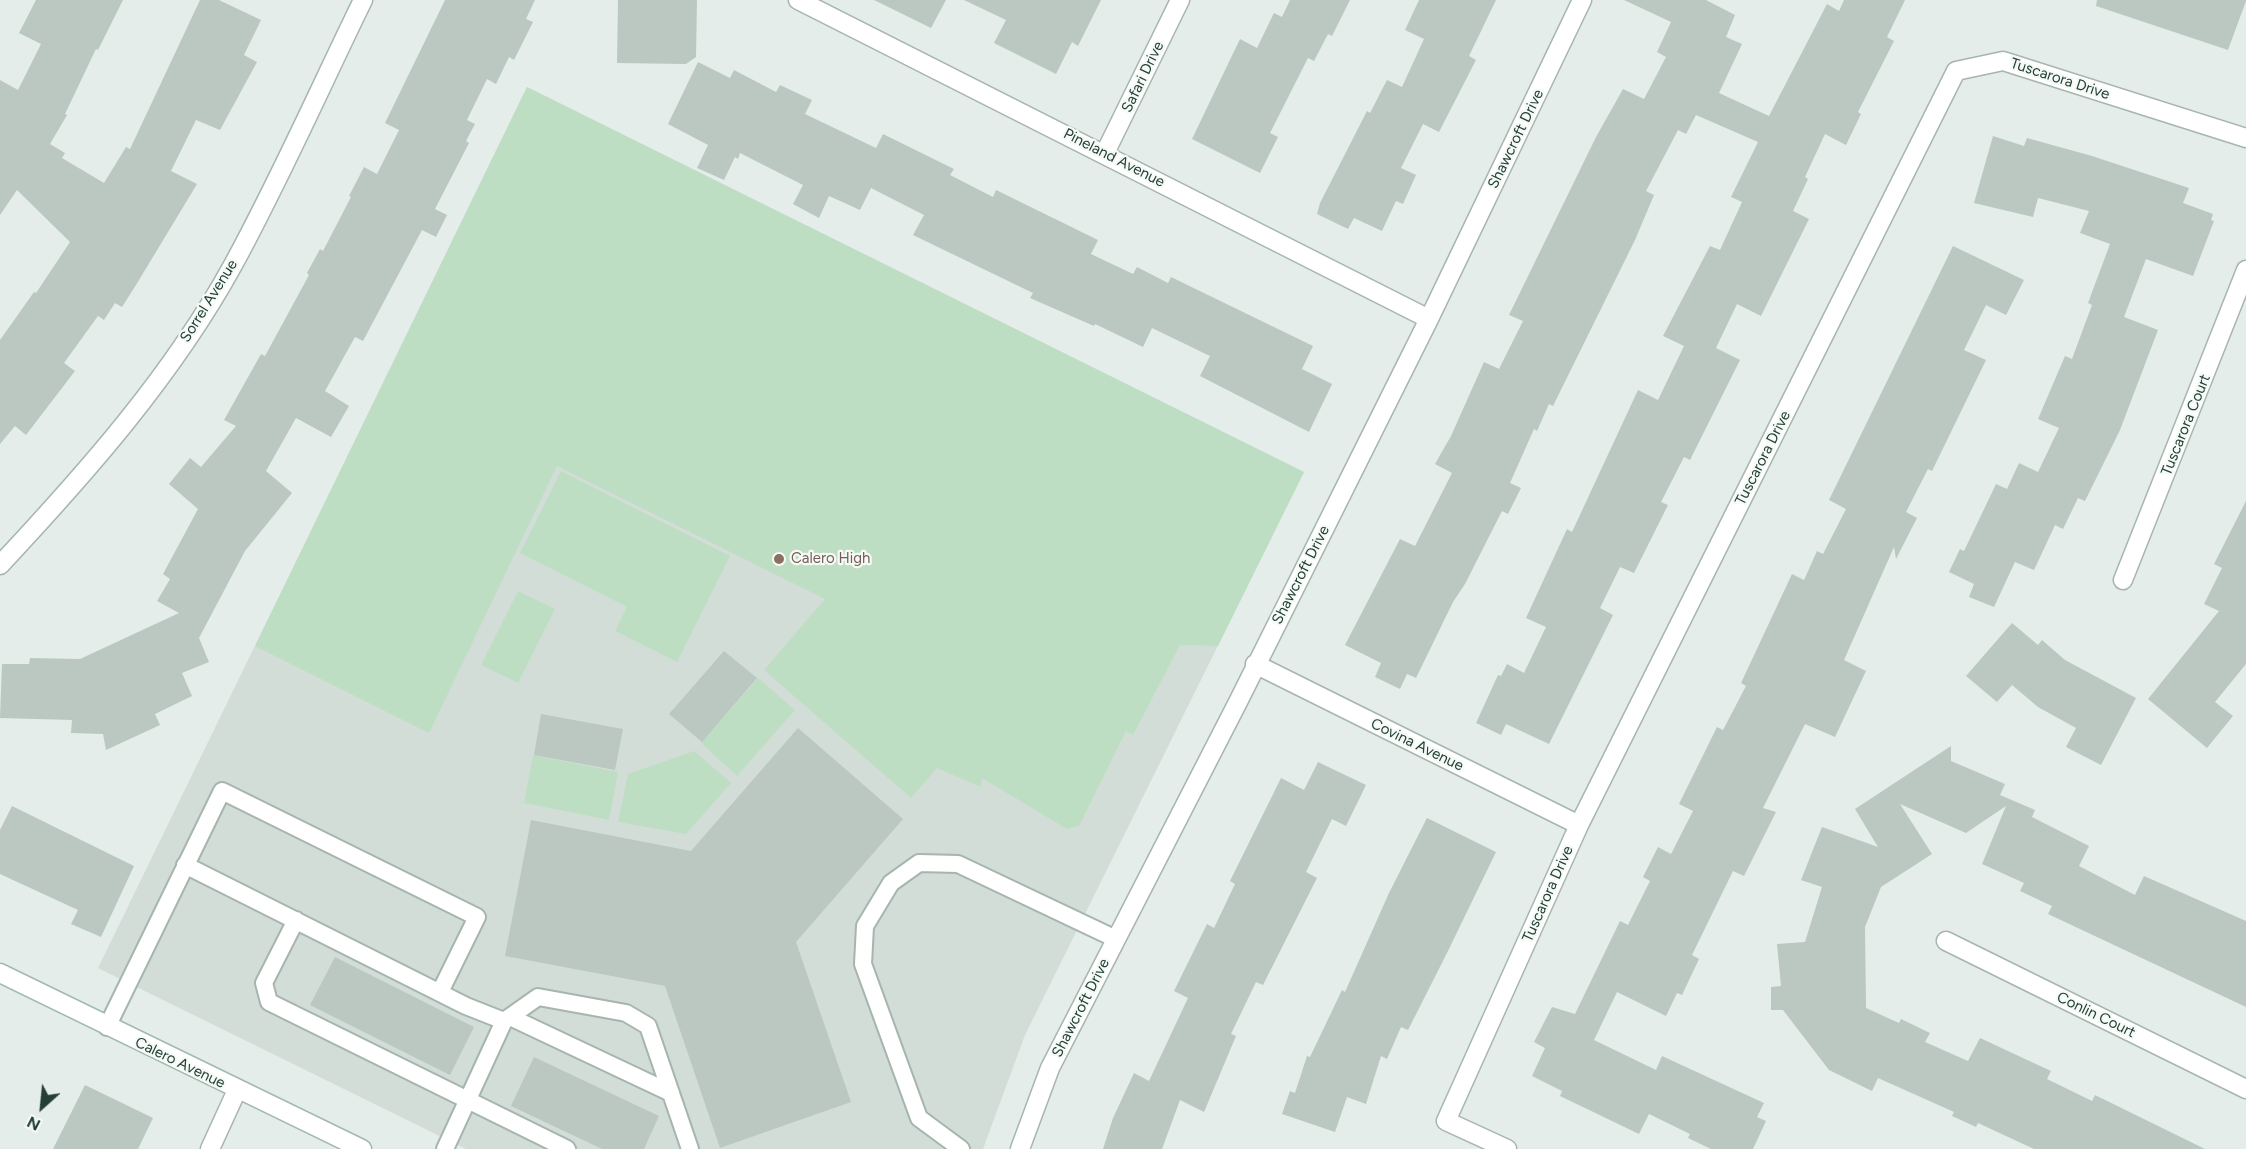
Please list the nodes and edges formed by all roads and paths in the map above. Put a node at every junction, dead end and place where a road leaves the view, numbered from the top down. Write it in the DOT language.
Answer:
graph roads {
  1 [pos="363,0"];
  2 [pos="798,0"];
  3 [pos="1180,0"];
  4 [pos="1582,0"];
  5 [pos="2246,138"];
  6 [pos="1105,153"];
  7 [pos="2246,270"];
  8 [pos="1429,319"];
  9 [pos="0,565"];
  10 [pos="2123,580"];
  11 [pos="1255,664"];
  12 [pos="1579,825"];
  13 [pos="185,865"];
  14 [pos="296,920"];
  15 [pos="1116,939"];
  16 [pos="1946,941"];
  17 [pos="0,974"];
  18 [pos="440,992"];
  19 [pos="507,1019"];
  20 [pos="107,1027"];
  21 [pos="2246,1089"];
  22 [pos="237,1090"];
  23 [pos="671,1093"];
  24 [pos="467,1102"];
  25 [pos="210,1149"];
  26 [pos="362,1149"];
  27 [pos="445,1149"];
  28 [pos="567,1149"];
  29 [pos="690,1149"];
  30 [pos="961,1149"];
  31 [pos="1020,1149"];
  32 [pos="1507,1149"];
  1 -- 9 [label="street, Sorrel Avenue"];
  2 -- 6 [label="street, Pineland Avenue"];
  3 -- 6 [label="street, Safari Drive"];
  4 -- 8 [label="street, Shawcroft Drive"];
  5 -- 12 [label="street, Tuscarora Drive"];
  6 -- 8 [label="street, Pineland Avenue"];
  7 -- 10 [label="street, Tuscarora Court"];
  8 -- 11 [label="street, Shawcroft Drive"];
  11 -- 12 [label="street, Covina Avenue"];
  11 -- 15 [label="street, Shawcroft Drive"];
  12 -- 32 [label="street, Tuscarora Drive"];
  13 -- 14 [label="lane"];
  13 -- 18 [label="lane"];
  13 -- 20 [label="lane"];
  14 -- 18 [label="lane"];
  14 -- 24 [label="lane"];
  15 -- 30 [label="lane"];
  15 -- 31 [label="street, Shawcroft Drive"];
  16 -- 21 [label="street, Conlin Court"];
  17 -- 20 [label="street, Calero Avenue"];
  18 -- 19 [label="lane"];
  19 -- 23 [label="lane"];
  19 -- 23 [label="lane"];
  19 -- 24 [label="lane"];
  20 -- 22 [label="street, Calero Avenue"];
  22 -- 25 [label="street"];
  22 -- 26 [label="street, Calero Avenue"];
  23 -- 29 [label="lane"];
  24 -- 27 [label="lane"];
  24 -- 28 [label="lane"];
}
